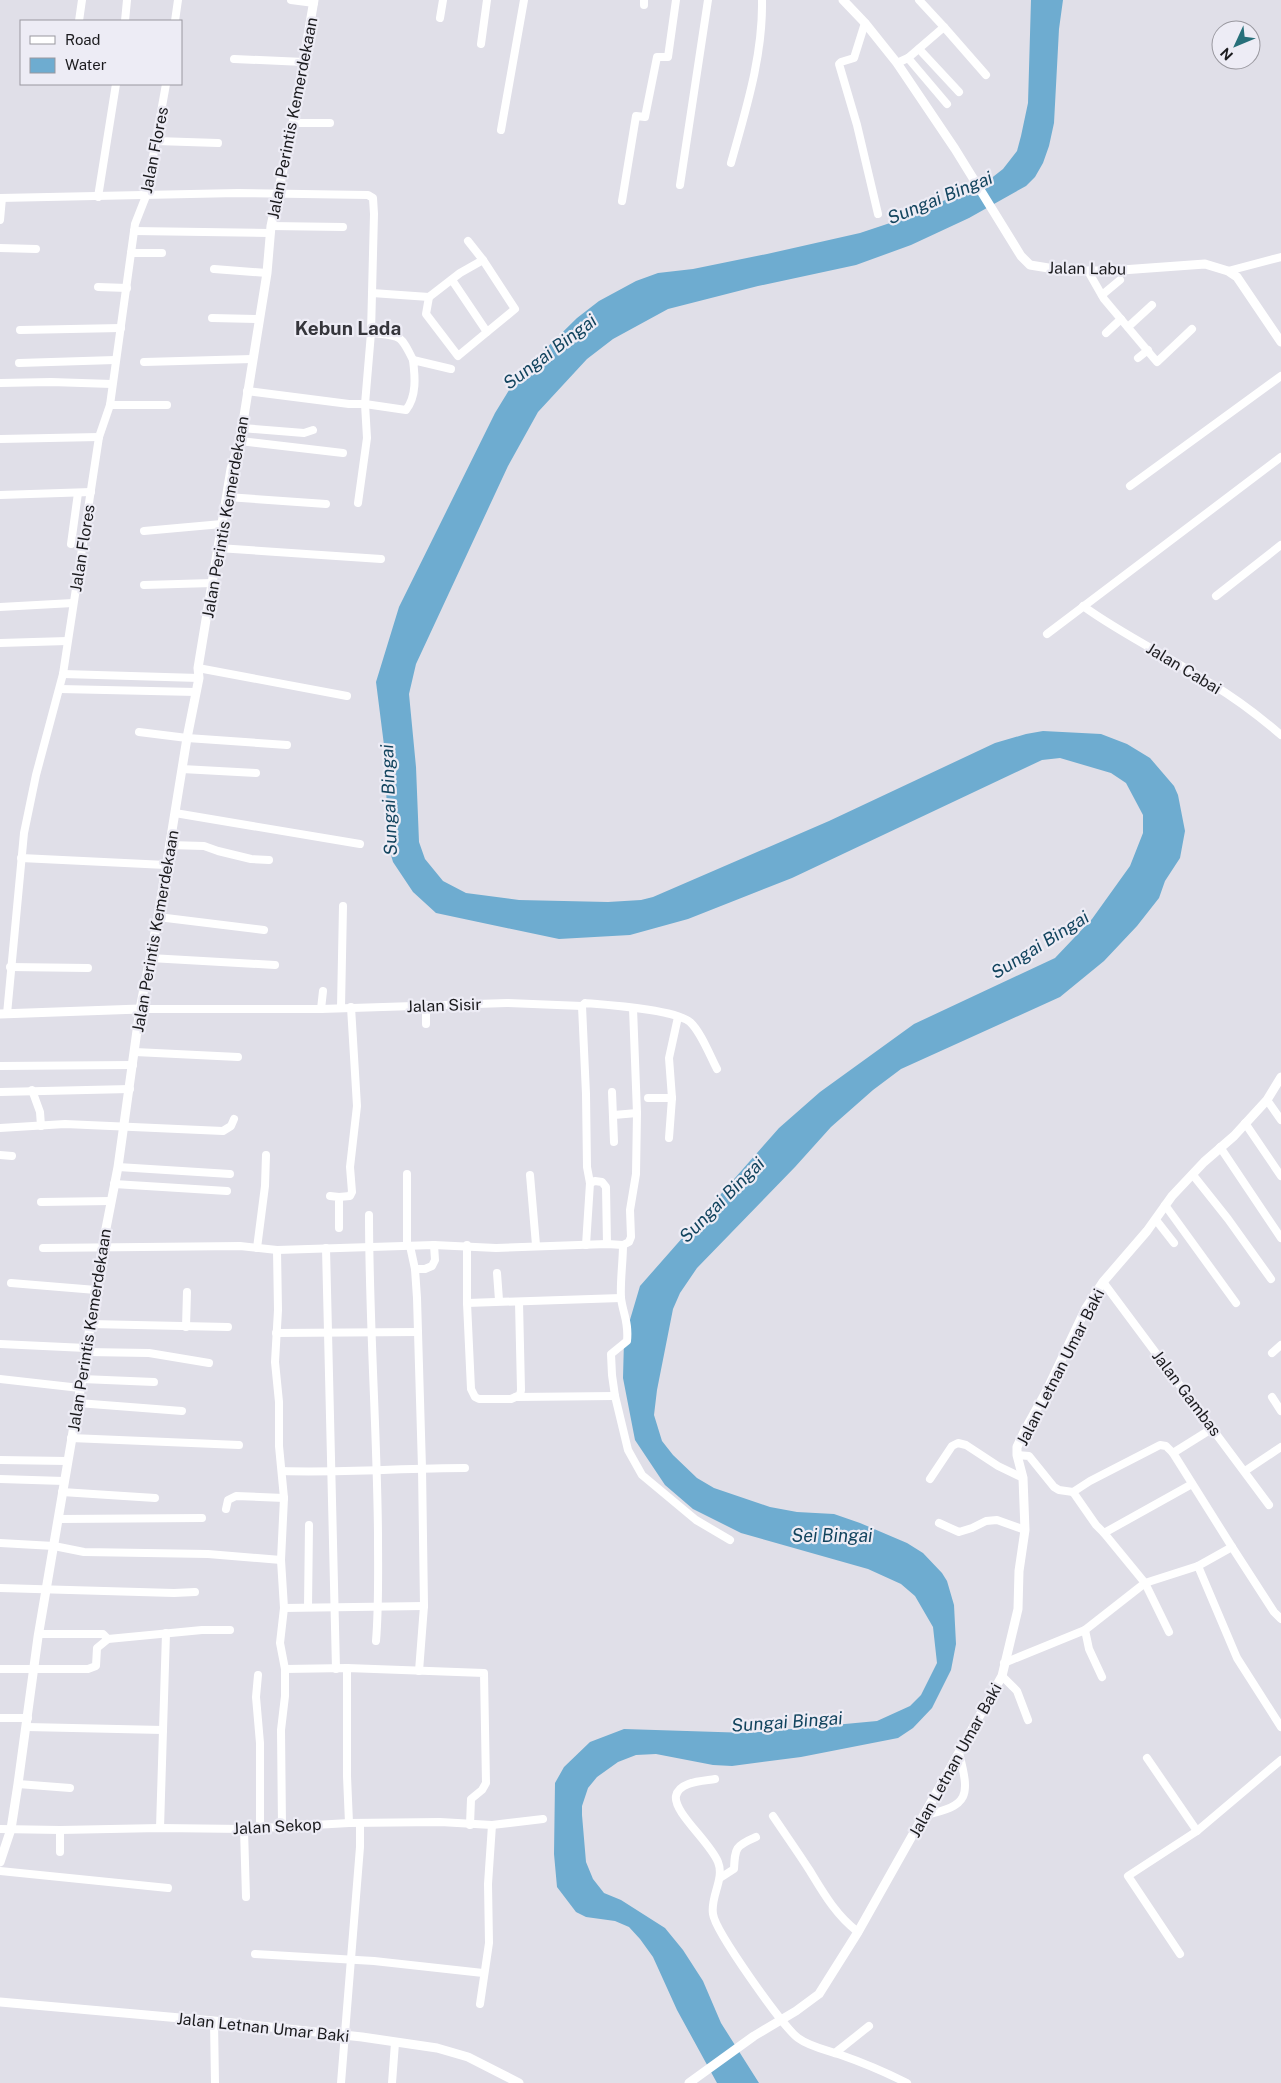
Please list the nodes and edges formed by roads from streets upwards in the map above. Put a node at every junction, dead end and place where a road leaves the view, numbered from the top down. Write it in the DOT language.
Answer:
graph roads {
  1 [pos="82,0"];
  2 [pos="127,0"];
  3 [pos="178,0"];
  4 [pos="291,0"];
  5 [pos="443,0"];
  6 [pos="488,0"];
  7 [pos="524,0"];
  8 [pos="676,0"];
  9 [pos="708,0"];
  10 [pos="762,0"];
  11 [pos="843,0"];
  12 [pos="919,0"];
  13 [pos="314,1"];
  14 [pos="440,18"];
  15 [pos="79,20"];
  16 [pos="125,20"];
  17 [pos="175,20"];
  18 [pos="865,23"];
  19 [pos="944,27"];
  20 [pos="481,44"];
  21 [pos="919,49"];
  22 [pos="908,58"];
  23 [pos="234,59"];
  24 [pos="304,62"];
  25 [pos="897,63"];
  26 [pos="986,75"];
  27 [pos="116,85"];
  28 [pos="166,85"];
  29 [pos="959,92"];
  30 [pos="946,104"];
  31 [pos="293,123"];
  32 [pos="330,123"];
  33 [pos="501,130"];
  34 [pos="156,141"];
  35 [pos="218,143"];
  36 [pos="731,163"];
  37 [pos="680,185"];
  38 [pos="276,194"];
  39 [pos="146,196"];
  40 [pos="98,197"];
  41 [pos="1,198"];
  42 [pos="622,201"];
  43 [pos="878,214"];
  44 [pos="0,220"];
  45 [pos="343,227"];
  46 [pos="270,230"];
  47 [pos="134,231"];
  48 [pos="468,240"];
  49 [pos="0,248"];
  50 [pos="36,249"];
  51 [pos="131,253"];
  52 [pos="162,253"];
  53 [pos="1281,257"];
  54 [pos="482,260"];
  55 [pos="214,269"];
  56 [pos="1088,271"];
  57 [pos="1228,271"];
  58 [pos="267,273"];
  59 [pos="452,280"];
  60 [pos="1120,280"];
  61 [pos="98,287"];
  62 [pos="127,288"];
  63 [pos="372,293"];
  64 [pos="1102,295"];
  65 [pos="429,297"];
  66 [pos="1152,305"];
  67 [pos="212,318"];
  68 [pos="259,319"];
  69 [pos="1121,319"];
  70 [pos="1128,327"];
  71 [pos="121,328"];
  72 [pos="1192,329"];
  73 [pos="20,330"];
  74 [pos="487,332"];
  75 [pos="372,333"];
  76 [pos="1106,334"];
  77 [pos="1281,342"];
  78 [pos="1148,350"];
  79 [pos="1138,358"];
  80 [pos="252,359"];
  81 [pos="116,360"];
  82 [pos="413,360"];
  83 [pos="144,362"];
  84 [pos="19,363"];
  85 [pos="451,370"];
  86 [pos="1281,376"];
  87 [pos="0,383"];
  88 [pos="112,384"];
  89 [pos="247,391"];
  90 [pos="365,404"];
  91 [pos="110,405"];
  92 [pos="167,405"];
  93 [pos="242,428"];
  94 [pos="313,430"];
  95 [pos="99,437"];
  96 [pos="0,439"];
  97 [pos="240,441"];
  98 [pos="343,453"];
  99 [pos="1281,457"];
  100 [pos="1130,486"];
  101 [pos="91,492"];
  102 [pos="78,493"];
  103 [pos="0,495"];
  104 [pos="227,497"];
  105 [pos="358,503"];
  106 [pos="326,504"];
  107 [pos="222,524"];
  108 [pos="144,531"];
  109 [pos="71,544"];
  110 [pos="1281,545"];
  111 [pos="218,548"];
  112 [pos="381,559"];
  113 [pos="212,583"];
  114 [pos="144,585"];
  115 [pos="1216,596"];
  116 [pos="73,603"];
  117 [pos="1083,606"];
  118 [pos="0,607"];
  119 [pos="1047,634"];
  120 [pos="67,641"];
  121 [pos="0,643"];
  122 [pos="198,668"];
  123 [pos="63,674"];
  124 [pos="199,678"];
  125 [pos="60,689"];
  126 [pos="196,692"];
  127 [pos="347,696"];
  128 [pos="140,732"];
  129 [pos="1281,735"];
  130 [pos="187,738"];
  131 [pos="286,745"];
  132 [pos="182,769"];
  133 [pos="256,773"];
  134 [pos="175,813"];
  135 [pos="360,844"];
  136 [pos="169,845"];
  137 [pos="21,858"];
  138 [pos="269,860"];
  139 [pos="166,865"];
  140 [pos="343,906"];
  141 [pos="158,917"];
  142 [pos="264,930"];
  143 [pos="150,958"];
  144 [pos="275,965"];
  145 [pos="10,966"];
  146 [pos="88,968"];
  147 [pos="323,992"];
  148 [pos="426,1005"];
  149 [pos="582,1006"];
  150 [pos="351,1007"];
  151 [pos="321,1008"];
  152 [pos="340,1008"];
  153 [pos="633,1008"];
  154 [pos="140,1009"];
  155 [pos="3,1014"];
  156 [pos="678,1017"];
  157 [pos="426,1024"];
  158 [pos="135,1052"];
  159 [pos="238,1057"];
  160 [pos="134,1065"];
  161 [pos="0,1066"];
  162 [pos="717,1069"];
  163 [pos="1281,1077"];
  164 [pos="130,1089"];
  165 [pos="32,1090"];
  166 [pos="0,1092"];
  167 [pos="612,1092"];
  168 [pos="648,1098"];
  169 [pos="672,1098"];
  170 [pos="1267,1100"];
  171 [pos="637,1114"];
  172 [pos="614,1115"];
  173 [pos="234,1119"];
  174 [pos="1281,1120"];
  175 [pos="1244,1123"];
  176 [pos="40,1126"];
  177 [pos="124,1126"];
  178 [pos="0,1128"];
  179 [pos="669,1138"];
  180 [pos="614,1142"];
  181 [pos="1220,1147"];
  182 [pos="0,1155"];
  183 [pos="266,1155"];
  184 [pos="12,1156"];
  185 [pos="118,1167"];
  186 [pos="230,1174"];
  187 [pos="406,1174"];
  188 [pos="530,1175"];
  189 [pos="1193,1176"];
  190 [pos="1281,1176"];
  191 [pos="590,1183"];
  192 [pos="114,1184"];
  193 [pos="227,1191"];
  194 [pos="330,1196"];
  195 [pos="339,1197"];
  196 [pos="112,1200"];
  197 [pos="41,1202"];
  198 [pos="1165,1205"];
  199 [pos="369,1215"];
  200 [pos="1156,1220"];
  201 [pos="340,1228"];
  202 [pos="1281,1238"];
  203 [pos="1174,1243"];
  204 [pos="607,1244"];
  205 [pos="434,1245"];
  206 [pos="467,1245"];
  207 [pos="536,1245"];
  208 [pos="586,1245"];
  209 [pos="623,1245"];
  210 [pos="408,1246"];
  211 [pos="369,1247"];
  212 [pos="43,1248"];
  213 [pos="257,1248"];
  214 [pos="326,1248"];
  215 [pos="102,1249"];
  216 [pos="277,1250"];
  217 [pos="415,1269"];
  218 [pos="496,1273"];
  219 [pos="1271,1279"];
  220 [pos="1103,1282"];
  221 [pos="12,1283"];
  222 [pos="96,1290"];
  223 [pos="186,1292"];
  224 [pos="621,1298"];
  225 [pos="499,1300"];
  226 [pos="519,1302"];
  227 [pos="467,1303"];
  228 [pos="1236,1303"];
  229 [pos="90,1324"];
  230 [pos="186,1327"];
  231 [pos="228,1328"];
  232 [pos="418,1332"];
  233 [pos="276,1333"];
  234 [pos="328,1334"];
  235 [pos="371,1334"];
  236 [pos="0,1344"];
  237 [pos="1281,1345"];
  238 [pos="86,1350"];
  239 [pos="1272,1352"];
  240 [pos="209,1363"];
  241 [pos="0,1379"];
  242 [pos="154,1382"];
  243 [pos="81,1384"];
  244 [pos="615,1396"];
  245 [pos="516,1397"];
  246 [pos="1272,1397"];
  247 [pos="78,1403"];
  248 [pos="1281,1410"];
  249 [pos="182,1411"];
  250 [pos="1213,1428"];
  251 [pos="71,1438"];
  252 [pos="239,1445"];
  253 [pos="1281,1447"];
  254 [pos="1173,1454"];
  255 [pos="1016,1455"];
  256 [pos="0,1460"];
  257 [pos="67,1461"];
  258 [pos="422,1468"];
  259 [pos="465,1468"];
  260 [pos="378,1471"];
  261 [pos="1245,1471"];
  262 [pos="282,1472"];
  263 [pos="330,1472"];
  264 [pos="1023,1478"];
  265 [pos="0,1479"];
  266 [pos="930,1479"];
  267 [pos="64,1481"];
  268 [pos="1192,1484"];
  269 [pos="62,1492"];
  270 [pos="1073,1492"];
  271 [pos="155,1498"];
  272 [pos="284,1498"];
  273 [pos="1269,1505"];
  274 [pos="226,1509"];
  275 [pos="202,1518"];
  276 [pos="59,1519"];
  277 [pos="939,1523"];
  278 [pos="309,1525"];
  279 [pos="1025,1530"];
  280 [pos="1104,1532"];
  281 [pos="730,1540"];
  282 [pos="0,1544"];
  283 [pos="54,1546"];
  284 [pos="1232,1547"];
  285 [pos="281,1560"];
  286 [pos="1198,1566"];
  287 [pos="1145,1583"];
  288 [pos="0,1588"];
  289 [pos="47,1589"];
  290 [pos="195,1592"];
  291 [pos="379,1606"];
  292 [pos="424,1606"];
  293 [pos="308,1607"];
  294 [pos="336,1607"];
  295 [pos="284,1608"];
  296 [pos="1281,1619"];
  297 [pos="230,1630"];
  298 [pos="1085,1630"];
  299 [pos="1169,1632"];
  300 [pos="166,1633"];
  301 [pos="39,1634"];
  302 [pos="108,1639"];
  303 [pos="376,1641"];
  304 [pos="1004,1662"];
  305 [pos="0,1668"];
  306 [pos="285,1668"];
  307 [pos="347,1668"];
  308 [pos="34,1669"];
  309 [pos="336,1669"];
  310 [pos="419,1671"];
  311 [pos="258,1675"];
  312 [pos="1002,1676"];
  313 [pos="1102,1678"];
  314 [pos="0,1718"];
  315 [pos="1028,1720"];
  316 [pos="28,1723"];
  317 [pos="1281,1726"];
  318 [pos="163,1730"];
  319 [pos="959,1753"];
  320 [pos="1147,1758"];
  321 [pos="1281,1760"];
  322 [pos="715,1780"];
  323 [pos="18,1784"];
  324 [pos="70,1788"];
  325 [pos="773,1816"];
  326 [pos="924,1816"];
  327 [pos="543,1819"];
  328 [pos="349,1823"];
  329 [pos="360,1824"];
  330 [pos="470,1825"];
  331 [pos="492,1825"];
  332 [pos="282,1826"];
  333 [pos="11,1828"];
  334 [pos="160,1828"];
  335 [pos="260,1828"];
  336 [pos="0,1829"];
  337 [pos="244,1829"];
  338 [pos="60,1830"];
  339 [pos="1197,1832"];
  340 [pos="756,1837"];
  341 [pos="60,1852"];
  342 [pos="0,1862"];
  343 [pos="0,1871"];
  344 [pos="720,1878"];
  345 [pos="168,1888"];
  346 [pos="246,1897"];
  347 [pos="858,1932"];
  348 [pos="255,1954"];
  349 [pos="1180,1954"];
  350 [pos="350,1959"];
  351 [pos="484,1973"];
  352 [pos="0,2002"];
  353 [pos="480,2004"];
  354 [pos="782,2019"];
  355 [pos="214,2020"];
  356 [pos="869,2026"];
  357 [pos="345,2036"];
  358 [pos="396,2043"];
  359 [pos="835,2053"];
  360 [pos="215,2083"];
  361 [pos="342,2083"];
  362 [pos="392,2083"];
  363 [pos="519,2083"];
  364 [pos="689,2083"];
  365 [pos="907,2083"];
  1 -- 15 [label="street"];
  2 -- 16 [label="street"];
  3 -- 17 [label="street"];
  4 -- 13 [label="street"];
  5 -- 14 [label="street"];
  6 -- 20 [label="street"];
  7 -- 33 [label="street"];
  8 -- 42 [label="street"];
  9 -- 37 [label="street"];
  10 -- 36 [label="street"];
  11 -- 18 [label="street, Jalan Labu"];
  12 -- 19 [label="street"];
  13 -- 24 [label="street, Jalan Perintis Kemerdekaan"];
  18 -- 25 [label="street, Jalan Labu"];
  18 -- 43 [label="street"];
  19 -- 21 [label="street"];
  19 -- 26 [label="street"];
  21 -- 22 [label="street"];
  21 -- 29 [label="street"];
  22 -- 25 [label="street"];
  22 -- 30 [label="street"];
  23 -- 24 [label="street"];
  24 -- 31 [label="street, Jalan Perintis Kemerdekaan"];
  25 -- 56 [label="street, Jalan Labu"];
  27 -- 40 [label="street"];
  28 -- 34 [label="street, Jalan Flores"];
  31 -- 32 [label="street"];
  31 -- 38 [label="street, Jalan Perintis Kemerdekaan"];
  34 -- 35 [label="street"];
  34 -- 39 [label="street, Jalan Flores"];
  38 -- 39 [label="street"];
  38 -- 46 [label="street, Jalan Perintis Kemerdekaan"];
  38 -- 63 [label="street"];
  39 -- 40 [label="street"];
  39 -- 47 [label="street, Jalan Flores"];
  40 -- 41 [label="street"];
  41 -- 44 [label="street"];
  45 -- 46 [label="street"];
  46 -- 47 [label="street"];
  46 -- 58 [label="street, Jalan Perintis Kemerdekaan"];
  47 -- 51 [label="street, Jalan Flores"];
  48 -- 54 [label="street"];
  49 -- 50 [label="street"];
  51 -- 52 [label="street"];
  51 -- 62 [label="street, Jalan Flores"];
  53 -- 57 [label="street"];
  54 -- 59 [label="street"];
  54 -- 74 [label="street"];
  55 -- 58 [label="street"];
  56 -- 57 [label="street, Jalan Labu"];
  56 -- 64 [label="street"];
  57 -- 77 [label="street"];
  58 -- 68 [label="street, Jalan Perintis Kemerdekaan"];
  59 -- 65 [label="street"];
  59 -- 74 [label="street"];
  60 -- 64 [label="street"];
  61 -- 62 [label="street"];
  62 -- 71 [label="street, Jalan Flores"];
  63 -- 65 [label="street"];
  63 -- 75 [label="street"];
  64 -- 69 [label="street"];
  65 -- 74 [label="street"];
  66 -- 70 [label="street"];
  67 -- 68 [label="street"];
  68 -- 80 [label="street, Jalan Perintis Kemerdekaan"];
  69 -- 70 [label="street"];
  69 -- 76 [label="street"];
  70 -- 78 [label="street"];
  71 -- 73 [label="street"];
  71 -- 81 [label="street, Jalan Flores"];
  72 -- 78 [label="street"];
  75 -- 82 [label="street"];
  75 -- 90 [label="street"];
  78 -- 79 [label="street"];
  80 -- 83 [label="street"];
  80 -- 89 [label="street, Jalan Perintis Kemerdekaan"];
  81 -- 84 [label="street"];
  81 -- 88 [label="street, Jalan Flores"];
  82 -- 85 [label="street"];
  82 -- 90 [label="street"];
  86 -- 100 [label="street"];
  87 -- 88 [label="street"];
  88 -- 91 [label="street, Jalan Flores"];
  89 -- 90 [label="street"];
  89 -- 93 [label="street, Jalan Perintis Kemerdekaan"];
  90 -- 105 [label="street"];
  91 -- 92 [label="street"];
  91 -- 95 [label="street, Jalan Flores"];
  93 -- 94 [label="street"];
  93 -- 97 [label="street, Jalan Perintis Kemerdekaan"];
  95 -- 96 [label="street"];
  95 -- 101 [label="street, Jalan Flores"];
  97 -- 98 [label="street"];
  97 -- 104 [label="street, Jalan Perintis Kemerdekaan"];
  99 -- 117 [label="street"];
  101 -- 102 [label="street"];
  101 -- 116 [label="street, Jalan Flores"];
  102 -- 103 [label="street"];
  102 -- 109 [label="street"];
  104 -- 106 [label="street"];
  104 -- 107 [label="street, Jalan Perintis Kemerdekaan"];
  107 -- 108 [label="street"];
  107 -- 111 [label="street, Jalan Perintis Kemerdekaan"];
  110 -- 115 [label="street"];
  111 -- 112 [label="street"];
  111 -- 113 [label="street, Jalan Perintis Kemerdekaan"];
  113 -- 114 [label="street"];
  113 -- 122 [label="street, Jalan Perintis Kemerdekaan"];
  116 -- 118 [label="street"];
  116 -- 120 [label="street, Jalan Flores"];
  117 -- 119 [label="street"];
  117 -- 129 [label="street, Jalan Cabai"];
  120 -- 121 [label="street"];
  120 -- 123 [label="street, Jalan Flores"];
  122 -- 124 [label="street, Jalan Perintis Kemerdekaan"];
  122 -- 127 [label="street"];
  123 -- 124 [label="street"];
  123 -- 125 [label="street, Jalan Flores"];
  124 -- 126 [label="street, Jalan Perintis Kemerdekaan"];
  125 -- 126 [label="street"];
  125 -- 137 [label="street, Jalan Flores"];
  126 -- 130 [label="street, Jalan Perintis Kemerdekaan"];
  128 -- 130 [label="street"];
  130 -- 131 [label="street"];
  130 -- 132 [label="street, Jalan Perintis Kemerdekaan"];
  132 -- 133 [label="street"];
  132 -- 134 [label="street, Jalan Perintis Kemerdekaan"];
  134 -- 135 [label="street"];
  134 -- 136 [label="street, Jalan Perintis Kemerdekaan"];
  136 -- 138 [label="street"];
  136 -- 139 [label="street, Jalan Perintis Kemerdekaan"];
  137 -- 139 [label="street"];
  137 -- 145 [label="street, Jalan Flores"];
  139 -- 141 [label="street, Jalan Perintis Kemerdekaan"];
  140 -- 152 [label="street"];
  141 -- 142 [label="street"];
  141 -- 143 [label="street, Jalan Perintis Kemerdekaan"];
  143 -- 144 [label="street"];
  143 -- 154 [label="street, Jalan Perintis Kemerdekaan"];
  145 -- 146 [label="street"];
  145 -- 155 [label="street, Jalan Flores"];
  147 -- 151 [label="street"];
  148 -- 149 [label="street, Jalan Sisir"];
  148 -- 150 [label="street, Jalan Sisir"];
  148 -- 157 [label="street"];
  149 -- 153 [label="street, Jalan Sisir"];
  149 -- 191 [label="street"];
  150 -- 152 [label="street, Jalan Sisir"];
  150 -- 195 [label="street"];
  151 -- 152 [label="street, Jalan Sisir"];
  151 -- 154 [label="street, Jalan Sisir"];
  153 -- 156 [label="street, Jalan Sisir"];
  153 -- 171 [label="street"];
  154 -- 155 [label="street"];
  154 -- 158 [label="street, Jalan Perintis Kemerdekaan"];
  156 -- 162 [label="street, Jalan Sisir"];
  156 -- 169 [label="street"];
  158 -- 159 [label="street"];
  158 -- 160 [label="street, Jalan Perintis Kemerdekaan"];
  160 -- 161 [label="street"];
  160 -- 164 [label="street, Jalan Perintis Kemerdekaan"];
  163 -- 170 [label="street, Jalan Letnan Umar Baki"];
  164 -- 165 [label="street"];
  164 -- 177 [label="street, Jalan Perintis Kemerdekaan"];
  165 -- 166 [label="street"];
  165 -- 176 [label="street"];
  167 -- 172 [label="street"];
  168 -- 169 [label="street"];
  169 -- 179 [label="street"];
  170 -- 174 [label="street"];
  170 -- 175 [label="street, Jalan Letnan Umar Baki"];
  171 -- 172 [label="street"];
  171 -- 209 [label="street"];
  172 -- 180 [label="street"];
  173 -- 177 [label="street"];
  175 -- 181 [label="street, Jalan Letnan Umar Baki"];
  175 -- 190 [label="street"];
  176 -- 177 [label="street"];
  176 -- 178 [label="street"];
  177 -- 185 [label="street, Jalan Perintis Kemerdekaan"];
  181 -- 189 [label="street, Jalan Letnan Umar Baki"];
  181 -- 202 [label="street"];
  182 -- 184 [label="street"];
  183 -- 213 [label="street"];
  185 -- 186 [label="street"];
  185 -- 192 [label="street, Jalan Perintis Kemerdekaan"];
  187 -- 210 [label="street"];
  188 -- 207 [label="street"];
  189 -- 198 [label="street, Jalan Letnan Umar Baki"];
  189 -- 219 [label="street"];
  191 -- 204 [label="street"];
  191 -- 208 [label="street"];
  192 -- 193 [label="street"];
  192 -- 196 [label="street, Jalan Perintis Kemerdekaan"];
  194 -- 195 [label="street"];
  195 -- 201 [label="street"];
  196 -- 197 [label="street"];
  196 -- 215 [label="street, Jalan Perintis Kemerdekaan"];
  198 -- 200 [label="street, Jalan Letnan Umar Baki"];
  198 -- 228 [label="street"];
  199 -- 211 [label="street"];
  200 -- 203 [label="street"];
  200 -- 220 [label="street, Jalan Letnan Umar Baki"];
  204 -- 208 [label="street"];
  204 -- 209 [label="street"];
  205 -- 206 [label="street"];
  205 -- 210 [label="street"];
  205 -- 217 [label="street"];
  206 -- 207 [label="street"];
  206 -- 227 [label="street"];
  207 -- 208 [label="street"];
  209 -- 224 [label="street"];
  210 -- 211 [label="street"];
  210 -- 217 [label="street"];
  211 -- 214 [label="street"];
  211 -- 235 [label="street"];
  212 -- 215 [label="street"];
  213 -- 215 [label="street"];
  213 -- 216 [label="street"];
  214 -- 216 [label="street"];
  214 -- 234 [label="street"];
  215 -- 222 [label="street, Jalan Perintis Kemerdekaan"];
  216 -- 233 [label="street"];
  217 -- 232 [label="street"];
  218 -- 225 [label="street"];
  220 -- 250 [label="street, Jalan Gambas"];
  220 -- 255 [label="street, Jalan Letnan Umar Baki"];
  221 -- 222 [label="street"];
  222 -- 229 [label="street, Jalan Perintis Kemerdekaan"];
  223 -- 230 [label="street"];
  224 -- 226 [label="street"];
  224 -- 244 [label="street"];
  225 -- 226 [label="street"];
  225 -- 227 [label="street"];
  226 -- 245 [label="street"];
  227 -- 245 [label="street"];
  229 -- 230 [label="street"];
  229 -- 238 [label="street, Jalan Perintis Kemerdekaan"];
  230 -- 231 [label="street"];
  232 -- 235 [label="street"];
  232 -- 258 [label="street"];
  233 -- 234 [label="street"];
  233 -- 262 [label="street"];
  234 -- 235 [label="street"];
  234 -- 263 [label="street"];
  235 -- 260 [label="street"];
  236 -- 238 [label="street"];
  237 -- 239 [label="street"];
  238 -- 240 [label="street"];
  238 -- 243 [label="street, Jalan Perintis Kemerdekaan"];
  241 -- 243 [label="street"];
  242 -- 243 [label="street"];
  243 -- 247 [label="street, Jalan Perintis Kemerdekaan"];
  244 -- 245 [label="street"];
  244 -- 281 [label="street"];
  246 -- 248 [label="street"];
  247 -- 249 [label="street"];
  247 -- 251 [label="street, Jalan Perintis Kemerdekaan"];
  250 -- 254 [label="street"];
  250 -- 261 [label="street, Jalan Gambas"];
  251 -- 252 [label="street"];
  251 -- 257 [label="street, Jalan Perintis Kemerdekaan"];
  253 -- 261 [label="street"];
  254 -- 268 [label="street"];
  254 -- 270 [label="street"];
  255 -- 264 [label="street, Jalan Letnan Umar Baki"];
  255 -- 270 [label="street"];
  256 -- 257 [label="street"];
  257 -- 267 [label="street, Jalan Perintis Kemerdekaan"];
  258 -- 259 [label="street"];
  258 -- 260 [label="street"];
  258 -- 292 [label="street"];
  260 -- 263 [label="street"];
  260 -- 291 [label="street"];
  261 -- 273 [label="street, Jalan Gambas"];
  262 -- 263 [label="street"];
  262 -- 272 [label="street"];
  263 -- 294 [label="street"];
  264 -- 266 [label="street"];
  264 -- 279 [label="street, Jalan Letnan Umar Baki"];
  265 -- 267 [label="street"];
  267 -- 269 [label="street, Jalan Perintis Kemerdekaan"];
  268 -- 280 [label="street"];
  268 -- 284 [label="street"];
  269 -- 271 [label="street"];
  269 -- 276 [label="street, Jalan Perintis Kemerdekaan"];
  270 -- 280 [label="street"];
  272 -- 274 [label="street"];
  272 -- 285 [label="street"];
  275 -- 276 [label="street"];
  276 -- 283 [label="street, Jalan Perintis Kemerdekaan"];
  277 -- 279 [label="street"];
  278 -- 293 [label="street"];
  279 -- 304 [label="street, Jalan Letnan Umar Baki"];
  280 -- 287 [label="street"];
  282 -- 283 [label="street"];
  283 -- 285 [label="street"];
  283 -- 289 [label="street, Jalan Perintis Kemerdekaan"];
  284 -- 286 [label="street"];
  284 -- 296 [label="street"];
  285 -- 295 [label="street"];
  286 -- 287 [label="street"];
  286 -- 317 [label="street"];
  287 -- 298 [label="street"];
  287 -- 299 [label="street"];
  288 -- 289 [label="street"];
  289 -- 290 [label="street"];
  289 -- 301 [label="street, Jalan Perintis Kemerdekaan"];
  291 -- 292 [label="street"];
  291 -- 294 [label="street"];
  291 -- 303 [label="street"];
  292 -- 310 [label="street"];
  293 -- 294 [label="street"];
  293 -- 295 [label="street"];
  294 -- 309 [label="street"];
  295 -- 306 [label="street"];
  297 -- 300 [label="street"];
  298 -- 304 [label="street"];
  298 -- 313 [label="street"];
  300 -- 302 [label="street"];
  300 -- 318 [label="street"];
  301 -- 302 [label="street"];
  301 -- 308 [label="street, Jalan Perintis Kemerdekaan"];
  302 -- 308 [label="street"];
  304 -- 312 [label="street, Jalan Letnan Umar Baki"];
  305 -- 308 [label="street"];
  306 -- 309 [label="street"];
  306 -- 332 [label="street"];
  307 -- 309 [label="street"];
  307 -- 310 [label="street"];
  307 -- 328 [label="street"];
  308 -- 316 [label="street, Jalan Perintis Kemerdekaan"];
  310 -- 330 [label="street"];
  311 -- 335 [label="street"];
  312 -- 315 [label="street"];
  312 -- 319 [label="street, Jalan Letnan Umar Baki"];
  314 -- 316 [label="street"];
  316 -- 318 [label="street"];
  316 -- 323 [label="street, Jalan Perintis Kemerdekaan"];
  318 -- 334 [label="street"];
  319 -- 326 [label="street, Jalan Letnan Umar Baki"];
  319 -- 326 [label="street"];
  320 -- 339 [label="street"];
  321 -- 339 [label="street"];
  322 -- 344 [label="street"];
  323 -- 324 [label="street"];
  323 -- 333 [label="street, Jalan Perintis Kemerdekaan"];
  325 -- 347 [label="street"];
  326 -- 347 [label="street, Jalan Letnan Umar Baki"];
  327 -- 331 [label="street, Jalan Sekop"];
  328 -- 329 [label="street, Jalan Sekop"];
  328 -- 332 [label="street, Jalan Sekop"];
  329 -- 330 [label="street, Jalan Sekop"];
  329 -- 350 [label="street"];
  330 -- 331 [label="street, Jalan Sekop"];
  331 -- 351 [label="street"];
  332 -- 335 [label="street, Jalan Sekop"];
  333 -- 336 [label="street, Jalan Sekop"];
  333 -- 338 [label="street, Jalan Sekop"];
  333 -- 342 [label="street, Jalan Perintis Kemerdekaan"];
  334 -- 337 [label="street, Jalan Sekop"];
  334 -- 338 [label="street, Jalan Sekop"];
  335 -- 337 [label="street, Jalan Sekop"];
  337 -- 346 [label="street"];
  338 -- 341 [label="street"];
  339 -- 349 [label="street"];
  340 -- 344 [label="street"];
  343 -- 345 [label="street"];
  344 -- 354 [label="street"];
  347 -- 354 [label="street, Jalan Letnan Umar Baki"];
  348 -- 350 [label="street"];
  350 -- 351 [label="street"];
  350 -- 357 [label="street"];
  351 -- 353 [label="street"];
  352 -- 355 [label="street, Jalan Letnan Umar Baki"];
  354 -- 359 [label="street"];
  354 -- 364 [label="street, Jalan Letnan Umar Baki"];
  355 -- 357 [label="street, Jalan Letnan Umar Baki"];
  355 -- 360 [label="street"];
  356 -- 359 [label="street"];
  357 -- 358 [label="street, Jalan Letnan Umar Baki"];
  357 -- 361 [label="street"];
  358 -- 362 [label="street"];
  358 -- 363 [label="street, Jalan Letnan Umar Baki"];
  359 -- 365 [label="street"];
}
